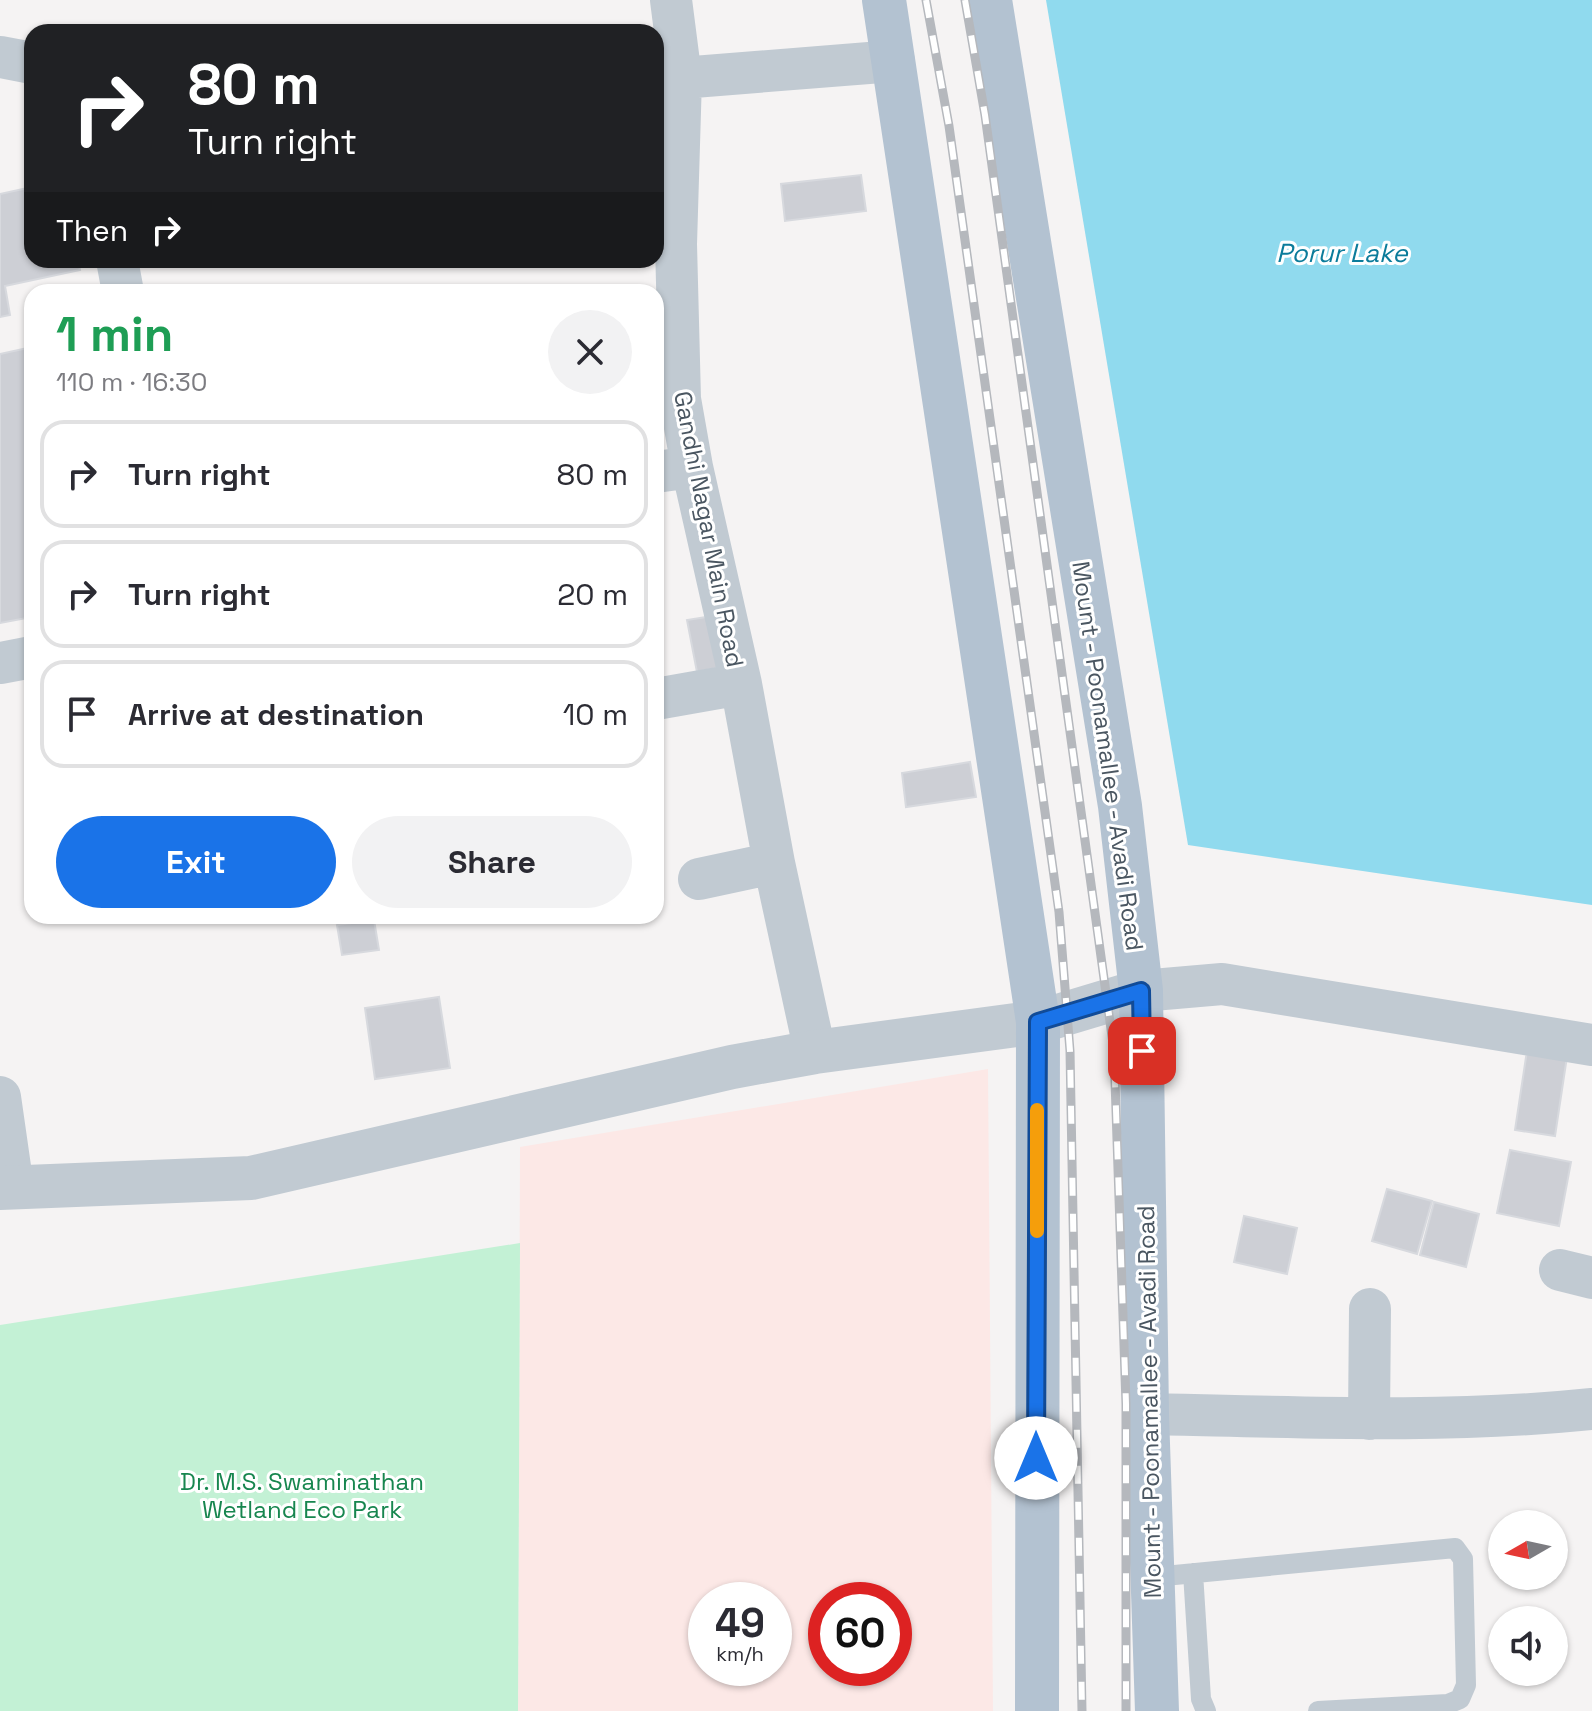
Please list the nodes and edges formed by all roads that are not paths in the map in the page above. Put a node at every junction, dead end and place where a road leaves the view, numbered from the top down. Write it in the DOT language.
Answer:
graph roads {
  1 [pos="671,0"];
  2 [pos="884,0"];
  3 [pos="990,0"];
  4 [pos="0,57"];
  5 [pos="894,61"];
  6 [pos="24,62"];
  7 [pos="681,78"];
  8 [pos="674,469"];
  9 [pos="24,658"];
  10 [pos="0,663"];
  11 [pos="741,684"];
  12 [pos="664,698"];
  13 [pos="774,863"];
  14 [pos="699,879"];
  15 [pos="1141,991"];
  16 [pos="1038,1022"];
  17 [pos="1592,1045"];
  18 [pos="815,1052"];
  19 [pos="0,1097"];
  20 [pos="6,1188"];
  21 [pos="1370,1309"];
  22 [pos="1592,1409"];
  23 [pos="1147,1414"];
  24 [pos="1369,1419"];
  25 [pos="1174,1575"];
  26 [pos="1037,1711"];
  27 [pos="1157,1711"];
  28 [pos="1206,1711"];
  29 [pos="1318,1711"];
  1 -- 7 [label="street, Gandhi Nagar Main Road"];
  2 -- 5 [label="main road"];
  3 -- 15 [label="main road, Mount - Poonamallee - Avadi Road"];
  4 -- 6 [label="street"];
  5 -- 7 [label="street"];
  5 -- 16 [label="main road"];
  7 -- 8 [label="street, Gandhi Nagar Main Road"];
  8 -- 11 [label="street, Gandhi Nagar Main Road"];
  9 -- 10 [label="street"];
  11 -- 12 [label="street"];
  11 -- 13 [label="street, Gandhi Nagar Main Road"];
  13 -- 14 [label="street"];
  13 -- 18 [label="street, Gandhi Nagar Main Road"];
  15 -- 16 [label="street"];
  15 -- 17 [label="street"];
  15 -- 23 [label="main road, Mount - Poonamallee - Avadi Road"];
  16 -- 18 [label="street"];
  16 -- 26 [label="main road"];
  18 -- 20 [label="street"];
  19 -- 20 [label="street"];
  21 -- 24 [label="street"];
  22 -- 24 [label="street"];
  23 -- 24 [label="street"];
  23 -- 25 [label="main road, Mount - Poonamallee - Avadi Road"];
  25 -- 27 [label="main road, Mount - Poonamallee - Avadi Road"];
  25 -- 28 [label="lane"];
  25 -- 29 [label="lane"];
}
